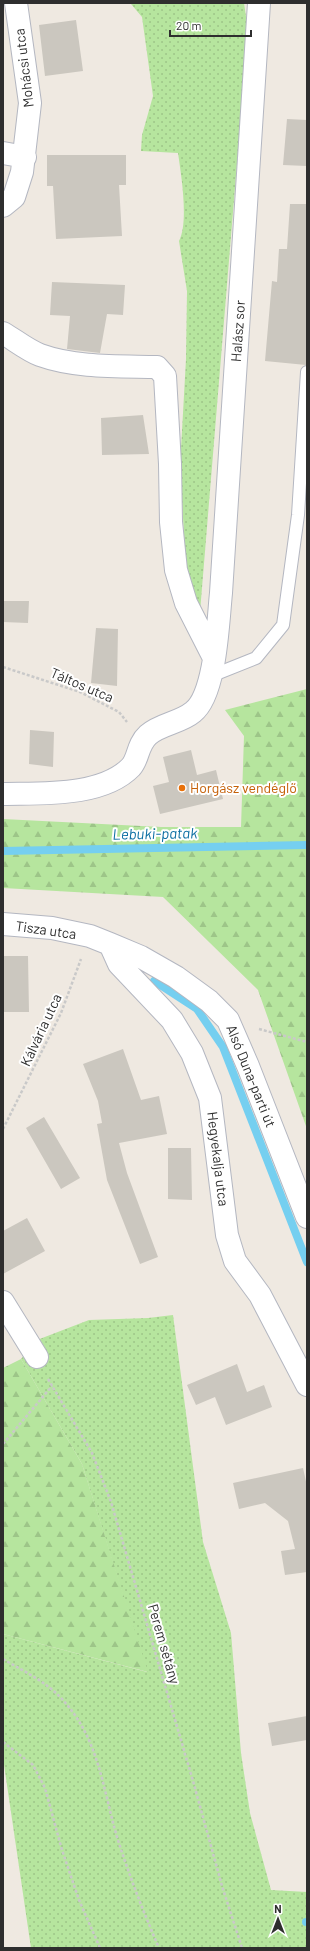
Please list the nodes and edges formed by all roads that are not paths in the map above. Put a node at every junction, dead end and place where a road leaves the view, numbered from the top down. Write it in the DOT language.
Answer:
graph roads {
  1 [pos="16,3"];
  2 [pos="259,3"];
  3 [pos="3,153"];
  4 [pos="25,156"];
  5 [pos="3,206"];
  6 [pos="3,333"];
  7 [pos="307,372"];
  8 [pos="212,667"];
  9 [pos="3,794"];
  10 [pos="3,924"];
  11 [pos="90,936"];
  12 [pos="110,944"];
  13 [pos="307,1217"];
  14 [pos="3,1302"];
  15 [pos="37,1357"];
  16 [pos="307,1385"];
  1 -- 4 [label="street, Mohácsi utca"];
  2 -- 8 [label="street, Halász sor"];
  3 -- 4 [label="street"];
  4 -- 5 [label="street, Mohácsi utca"];
  6 -- 8 [label="street"];
  7 -- 8 [label="lane"];
  8 -- 9 [label="street, Halász sor"];
  10 -- 11 [label="street, Tisza utca"];
  11 -- 12 [label="street, Alsó Duna-parti út"];
  12 -- 13 [label="street, Alsó Duna-parti út"];
  12 -- 16 [label="street, Hegyekalja utca"];
  14 -- 15 [label="street"];
}
